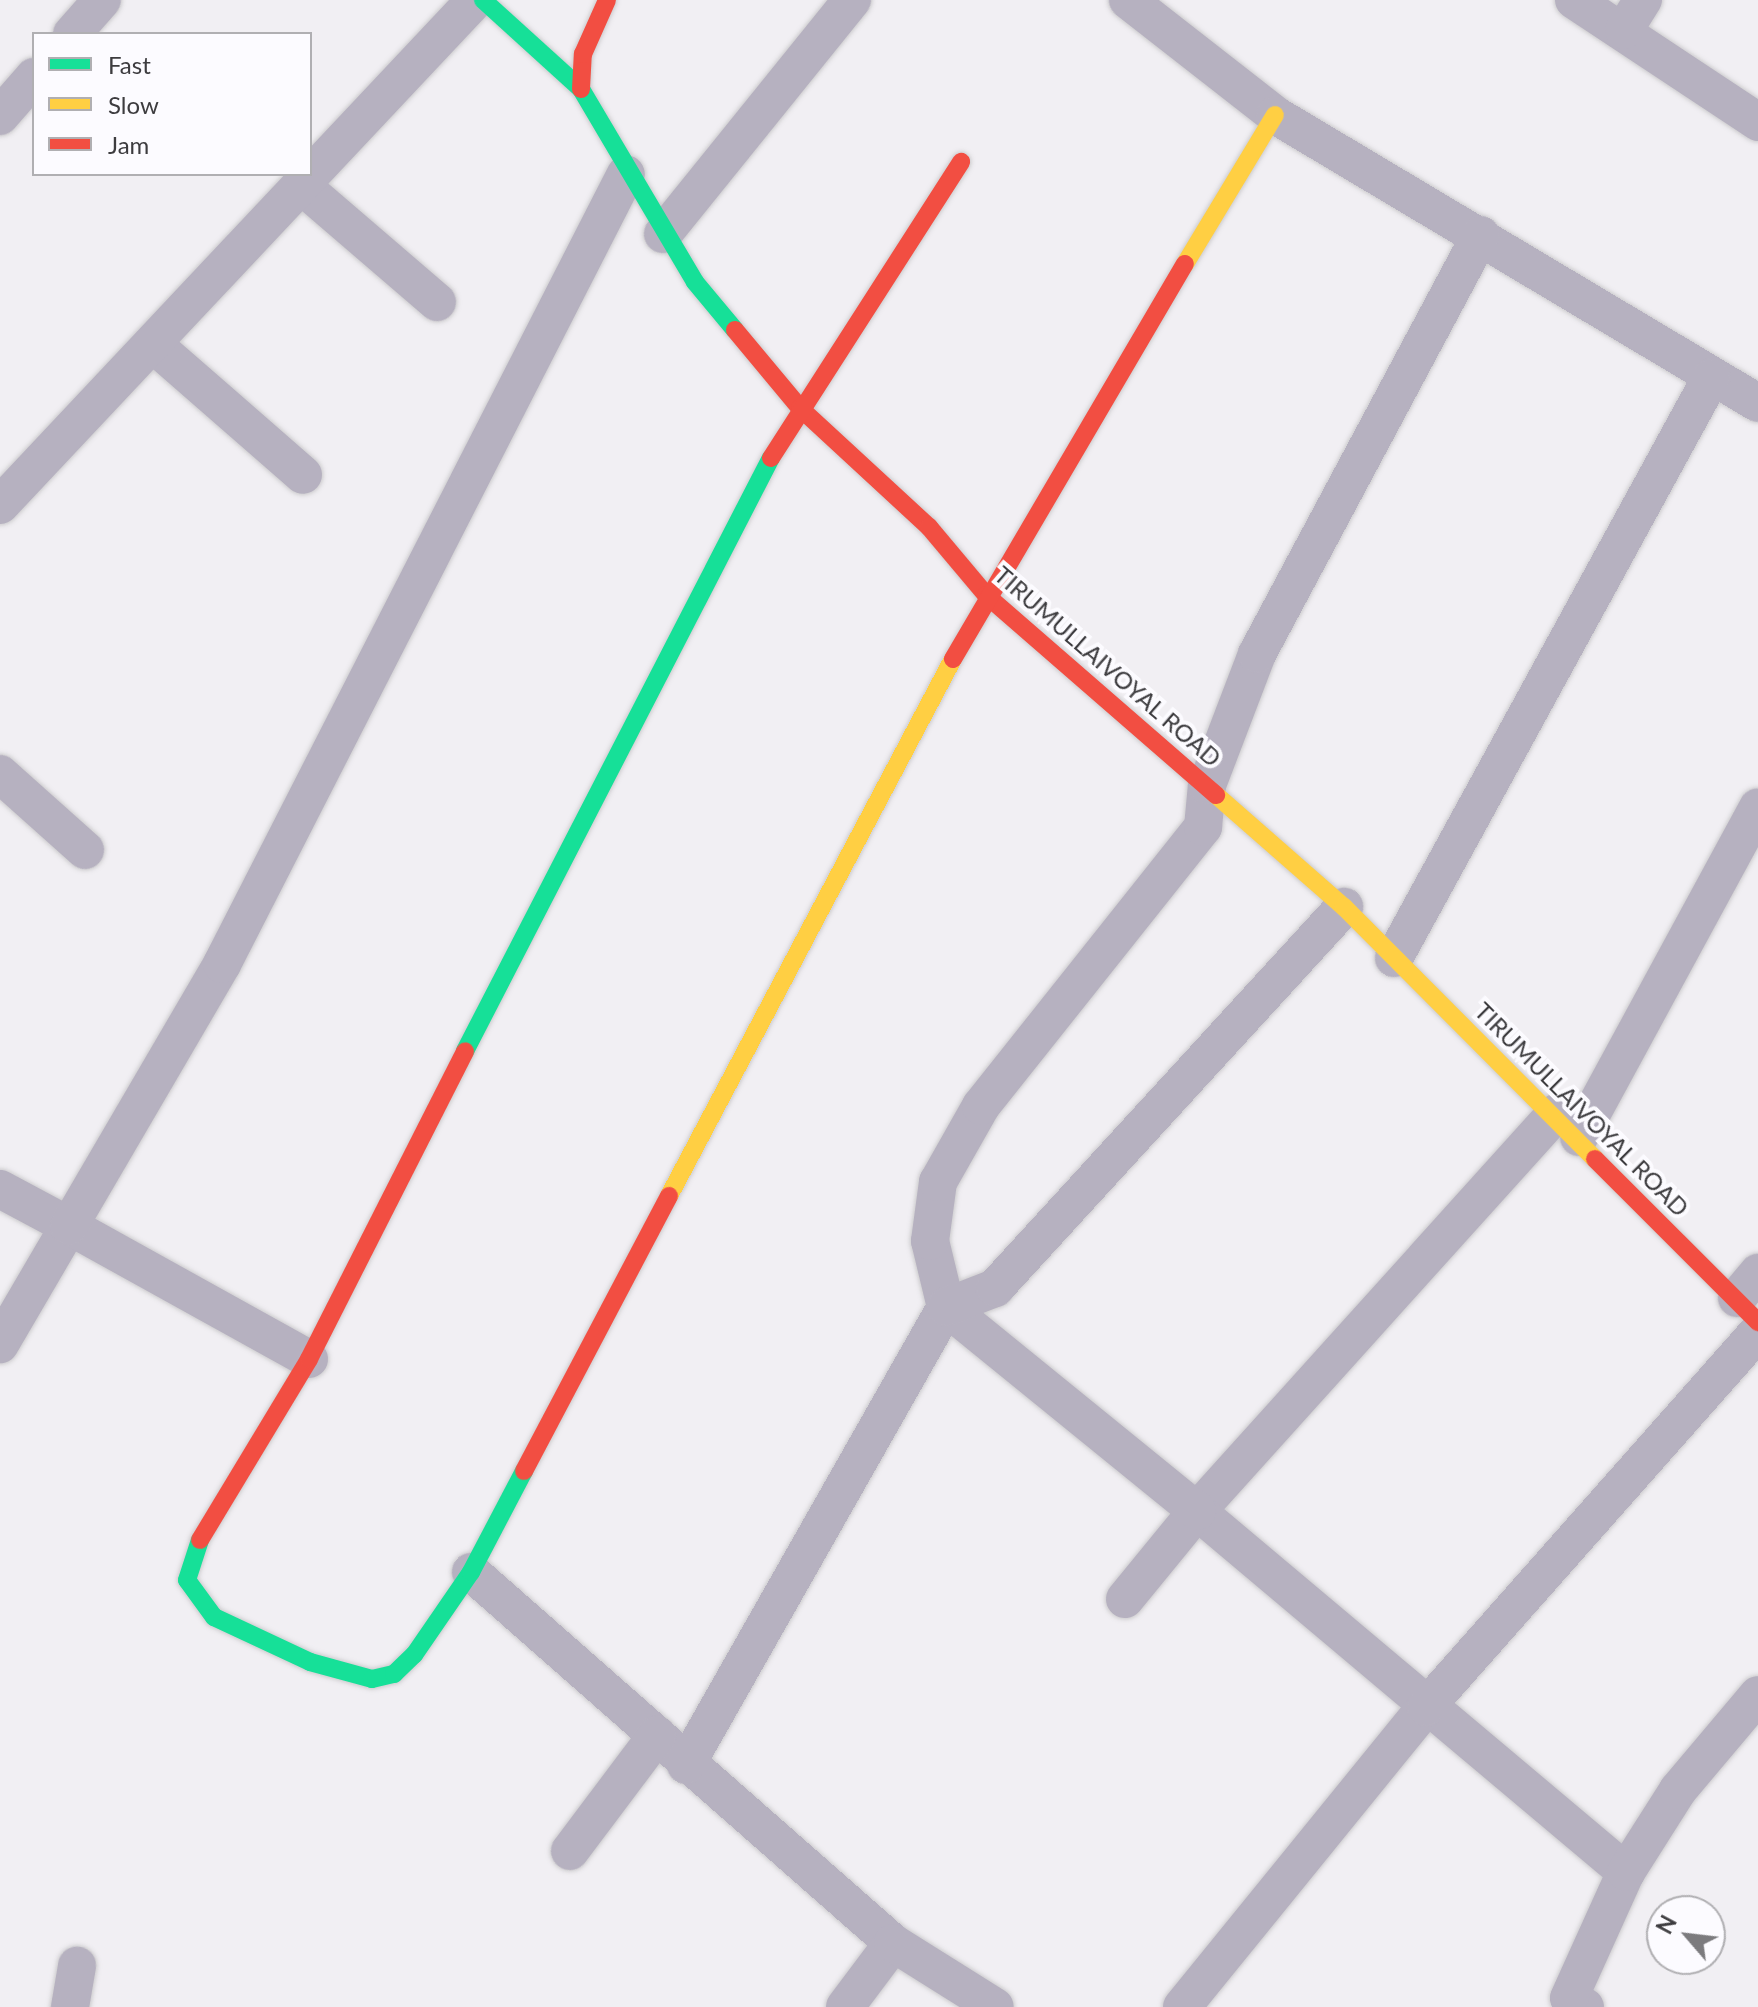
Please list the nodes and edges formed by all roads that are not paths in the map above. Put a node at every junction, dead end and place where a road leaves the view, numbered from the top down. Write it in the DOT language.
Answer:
graph roads {
  1 [pos="102,0"];
  2 [pos="475,0"];
  3 [pos="483,0"];
  4 [pos="607,0"];
  5 [pos="852,0"];
  6 [pos="1128,0"];
  7 [pos="1574,0"];
  8 [pos="1633,15"];
  9 [pos="74,32"];
  10 [pos="32,79"];
  11 [pos="581,89"];
  12 [pos="1275,115"];
  13 [pos="0,116"];
  14 [pos="1758,122"];
  15 [pos="961,162"];
  16 [pos="626,174"];
  17 [pos="312,175"];
  18 [pos="311,176"];
  19 [pos="302,186"];
  20 [pos="663,234"];
  21 [pos="1481,235"];
  22 [pos="437,302"];
  23 [pos="153,344"];
  24 [pos="1711,378"];
  25 [pos="1758,403"];
  26 [pos="800,408"];
  27 [pos="303,475"];
  28 [pos="0,505"];
  29 [pos="986,595"];
  30 [pos="0,774"];
  31 [pos="1207,785"];
  32 [pos="1758,807"];
  33 [pos="85,850"];
  34 [pos="1344,907"];
  35 [pos="1394,958"];
  36 [pos="1567,1125"];
  37 [pos="0,1189"];
  38 [pos="69,1226"];
  39 [pos="1751,1298"];
  40 [pos="946,1307"];
  41 [pos="1758,1332"];
  42 [pos="0,1344"];
  43 [pos="309,1359"];
  44 [pos="1197,1511"];
  45 [pos="471,1572"];
  46 [pos="1125,1599"];
  47 [pos="1758,1695"];
  48 [pos="1426,1707"];
  49 [pos="657,1735"];
  50 [pos="686,1765"];
  51 [pos="570,1851"];
  52 [pos="1626,1872"];
  53 [pos="893,1943"];
  54 [pos="77,1966"];
  55 [pos="1573,2004"];
  56 [pos="70,2007"];
  57 [pos="845,2007"];
  58 [pos="995,2007"];
  59 [pos="1182,2007"];
  1 -- 9 [label="street"];
  2 -- 17 [label="street"];
  3 -- 11 [label="street, TIRUMULLAIVOYAL ROAD"];
  4 -- 11 [label="street"];
  5 -- 20 [label="street"];
  6 -- 12 [label="street"];
  7 -- 8 [label="street"];
  8 -- 14 [label="street"];
  10 -- 13 [label="street"];
  11 -- 16 [label="street, TIRUMULLAIVOYAL ROAD"];
  12 -- 21 [label="street"];
  12 -- 29 [label="street"];
  15 -- 26 [label="street"];
  16 -- 20 [label="street, TIRUMULLAIVOYAL ROAD"];
  16 -- 38 [label="street"];
  18 -- 19 [label="street"];
  19 -- 22 [label="street"];
  19 -- 23 [label="street"];
  20 -- 26 [label="street, TIRUMULLAIVOYAL ROAD"];
  21 -- 24 [label="street"];
  21 -- 31 [label="street"];
  23 -- 27 [label="street"];
  23 -- 28 [label="street"];
  24 -- 25 [label="street"];
  24 -- 35 [label="street"];
  26 -- 29 [label="street, TIRUMULLAIVOYAL ROAD"];
  26 -- 43 [label="street"];
  29 -- 31 [label="street, TIRUMULLAIVOYAL ROAD"];
  29 -- 45 [label="street"];
  30 -- 33 [label="street"];
  31 -- 34 [label="street, TIRUMULLAIVOYAL ROAD"];
  31 -- 40 [label="street"];
  32 -- 36 [label="street"];
  34 -- 35 [label="street, TIRUMULLAIVOYAL ROAD"];
  34 -- 40 [label="street"];
  35 -- 36 [label="street, TIRUMULLAIVOYAL ROAD"];
  36 -- 39 [label="street, TIRUMULLAIVOYAL ROAD"];
  36 -- 44 [label="street"];
  37 -- 38 [label="street"];
  38 -- 42 [label="street"];
  38 -- 43 [label="street"];
  40 -- 44 [label="street"];
  40 -- 50 [label="street"];
  41 -- 48 [label="street"];
  43 -- 45 [label="street"];
  44 -- 46 [label="street"];
  44 -- 48 [label="street"];
  45 -- 49 [label="street"];
  47 -- 52 [label="street"];
  48 -- 52 [label="street"];
  48 -- 59 [label="street"];
  49 -- 50 [label="street"];
  49 -- 51 [label="street"];
  50 -- 53 [label="street"];
  52 -- 55 [label="street"];
  53 -- 57 [label="street"];
  53 -- 58 [label="street"];
  54 -- 56 [label="street"];
}
